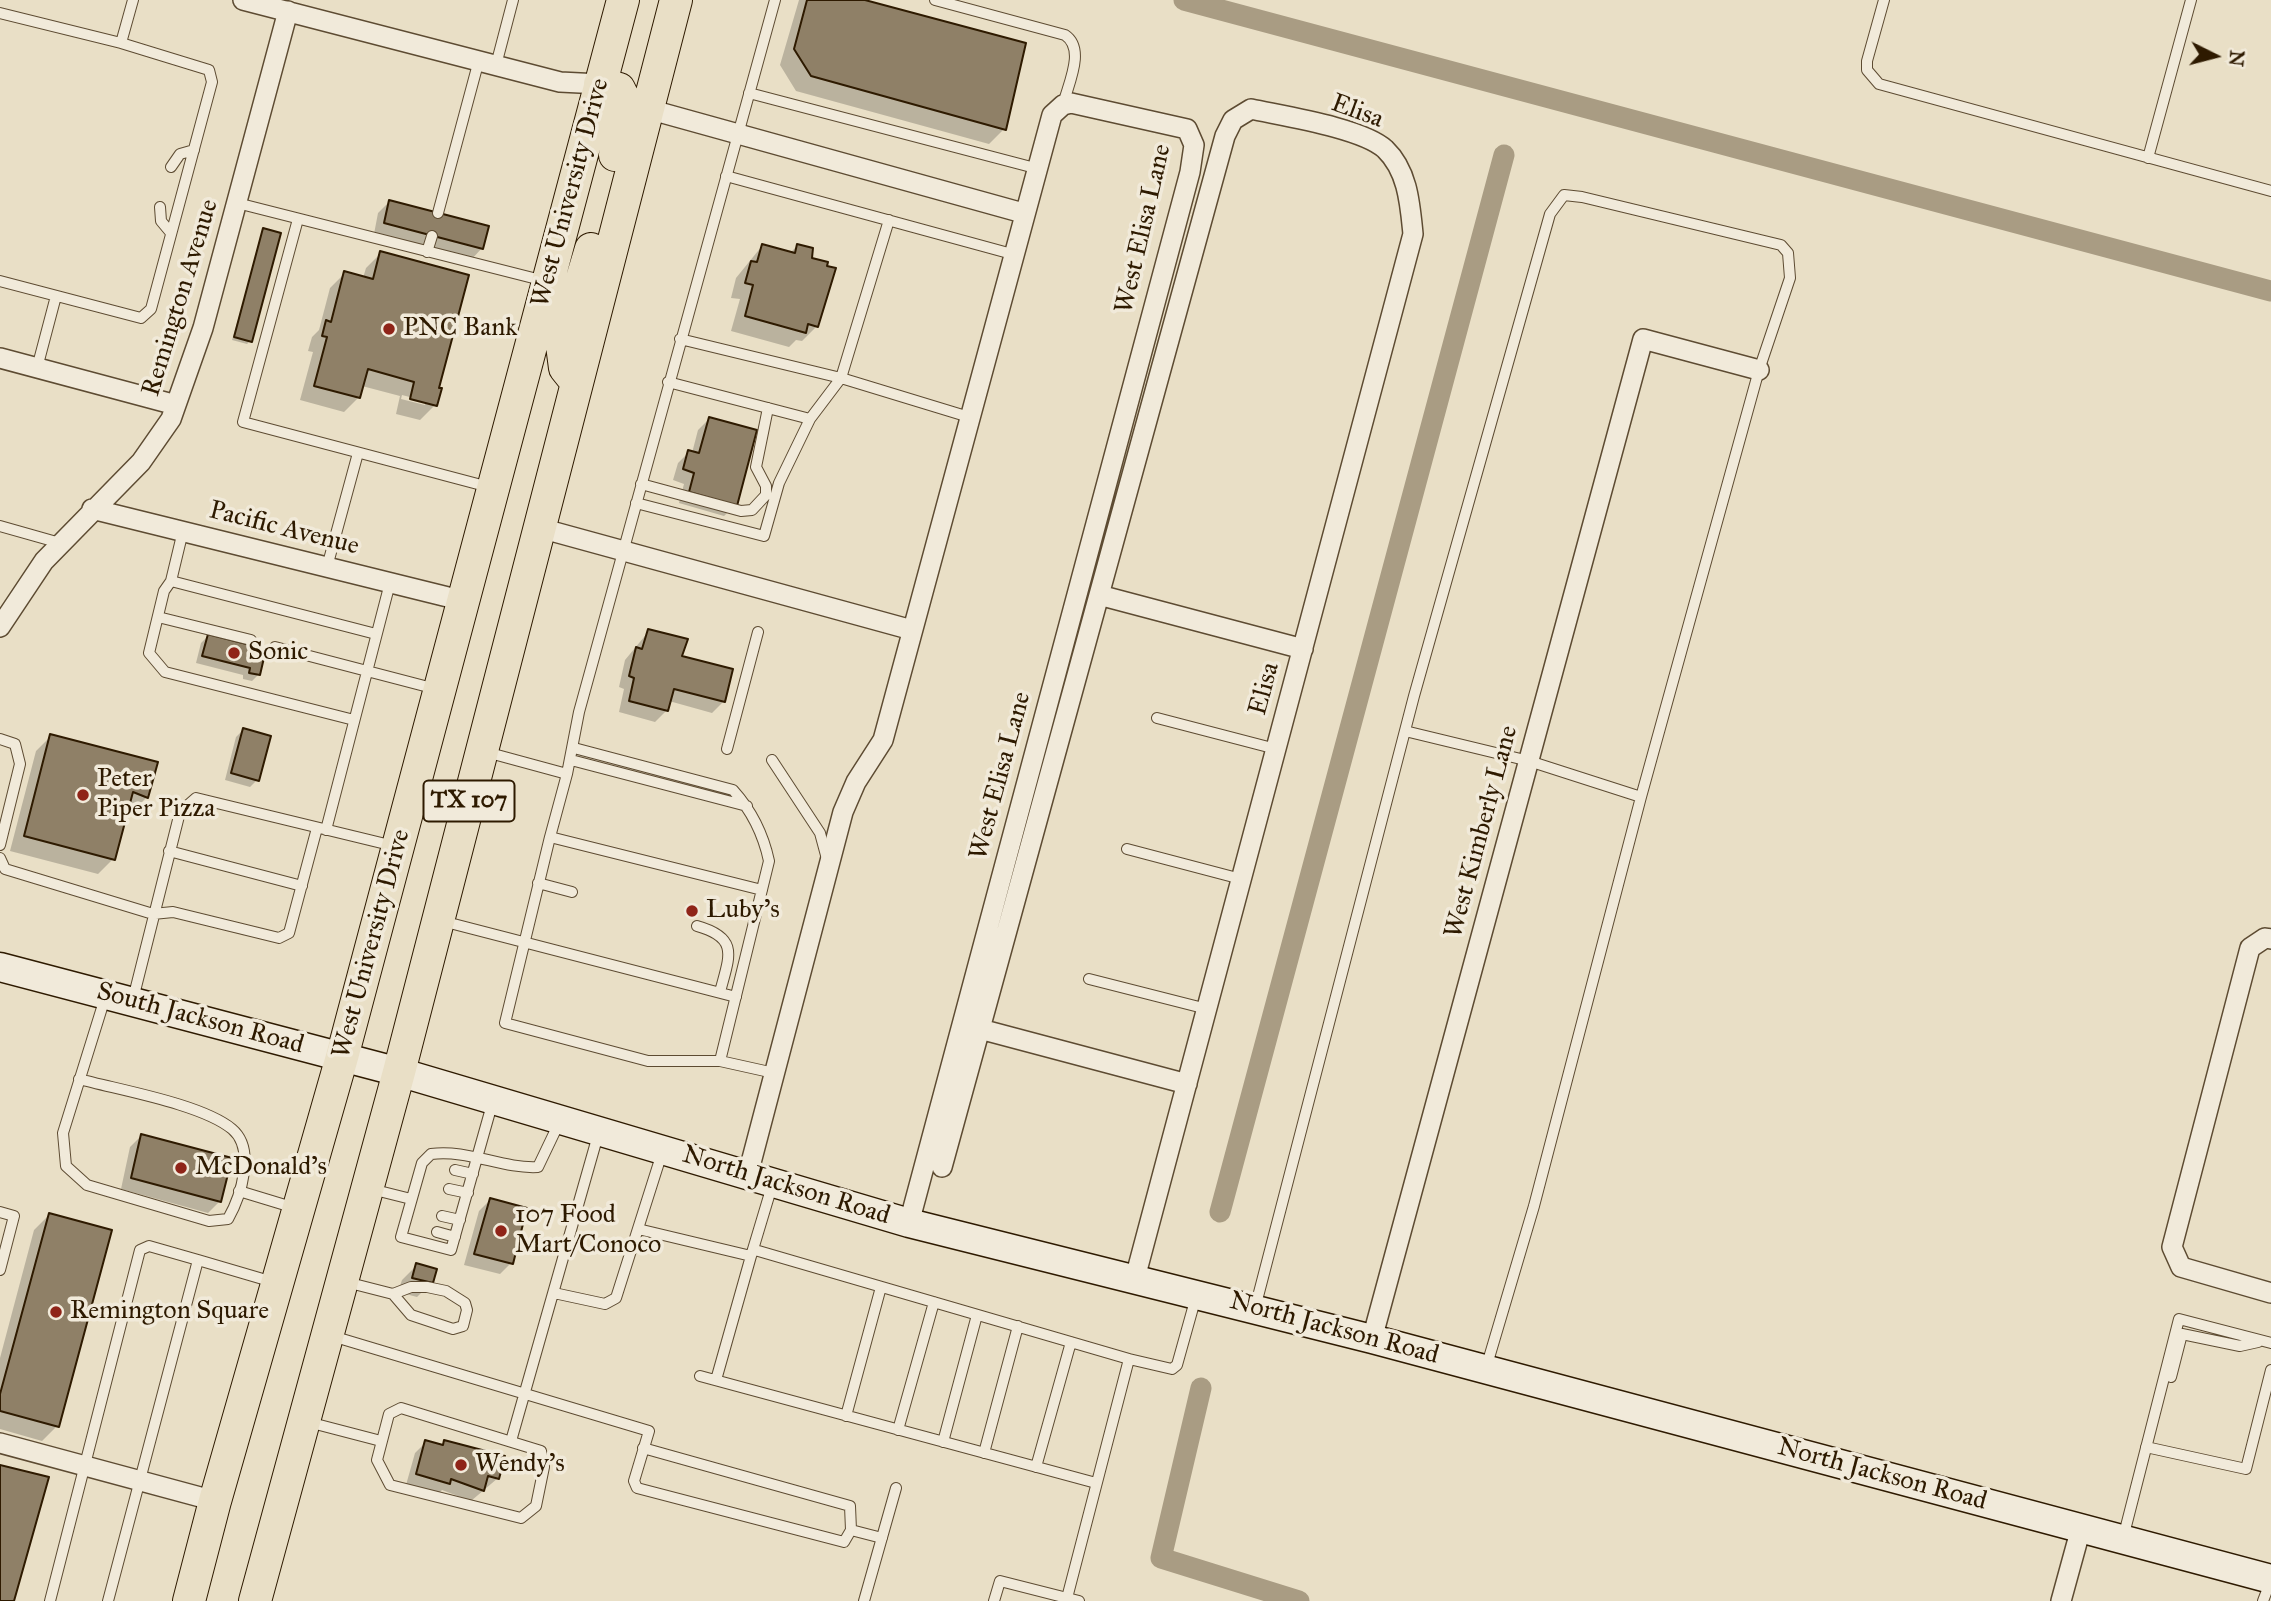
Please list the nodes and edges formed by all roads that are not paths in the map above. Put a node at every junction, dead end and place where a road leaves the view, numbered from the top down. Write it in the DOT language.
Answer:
graph roads {
  1 [pos="133,0"];
  2 [pos="246,0"];
  3 [pos="513,0"];
  4 [pos="623,0"];
  5 [pos="676,0"];
  6 [pos="775,0"];
  7 [pos="935,0"];
  8 [pos="1884,0"];
  9 [pos="2191,0"];
  10 [pos="288,11"];
  11 [pos="0,13"];
  12 [pos="121,43"];
  13 [pos="487,62"];
  14 [pos="600,84"];
  15 [pos="749,93"];
  16 [pos="1063,104"];
  17 [pos="648,109"];
  18 [pos="737,134"];
  19 [pos="194,150"];
  20 [pos="2148,158"];
  21 [pos="171,167"];
  22 [pos="1035,168"];
  23 [pos="726,176"];
  24 [pos="2271,191"];
  25 [pos="237,203"];
  26 [pos="160,207"];
  27 [pos="438,213"];
  28 [pos="1023,213"];
  29 [pos="298,219"];
  30 [pos="889,220"];
  31 [pos="171,233"];
  32 [pos="432,236"];
  33 [pos="427,251"];
  34 [pos="1012,254"];
  35 [pos="0,281"];
  36 [pos="548,282"];
  37 [pos="56,296"];
  38 [pos="680,339"];
  39 [pos="0,358"];
  40 [pos="37,368"];
  41 [pos="1759,370"];
  42 [pos="841,378"];
  43 [pos="668,382"];
  44 [pos="577,383"];
  45 [pos="176,405"];
  46 [pos="768,408"];
  47 [pos="969,417"];
  48 [pos="810,419"];
  49 [pos="358,453"];
  50 [pos="641,484"];
  51 [pos="493,488"];
  52 [pos="636,503"];
  53 [pos="92,509"];
  54 [pos="0,526"];
  55 [pos="540,528"];
  56 [pos="183,531"];
  57 [pos="60,543"];
  58 [pos="623,550"];
  59 [pos="327,567"];
  60 [pos="171,581"];
  61 [pos="390,583"];
  62 [pos="1099,595"];
  63 [pos="464,601"];
  64 [pos="158,617"];
  65 [pos="0,628"];
  66 [pos="912,630"];
  67 [pos="758,632"];
  68 [pos="376,634"];
  69 [pos="251,640"];
  70 [pos="275,647"];
  71 [pos="1303,649"];
  72 [pos="367,669"];
  73 [pos="440,691"];
  74 [pos="1157,718"];
  75 [pos="354,720"];
  76 [pos="1405,731"];
  77 [pos="0,739"];
  78 [pos="574,748"];
  79 [pos="727,749"];
  80 [pos="1276,749"];
  81 [pos="482,751"];
  82 [pos="571,760"];
  83 [pos="772,760"];
  84 [pos="1529,761"];
  85 [pos="567,774"];
  86 [pos="1641,797"];
  87 [pos="748,806"];
  88 [pos="321,829"];
  89 [pos="550,837"];
  90 [pos="0,845"];
  91 [pos="398,847"];
  92 [pos="1127,849"];
  93 [pos="169,851"];
  94 [pos="0,858"];
  95 [pos="829,867"];
  96 [pos="1241,879"];
  97 [pos="538,883"];
  98 [pos="302,887"];
  99 [pos="762,890"];
  100 [pos="572,892"];
  101 [pos="153,914"];
  102 [pos="439,920"];
  103 [pos="697,926"];
  104 [pos="2271,939"];
  105 [pos="524,940"];
  106 [pos="0,967"];
  107 [pos="1089,979"];
  108 [pos="720,992"];
  109 [pos="736,997"];
  110 [pos="119,998"];
  111 [pos="1207,1009"];
  112 [pos="980,1029"];
  113 [pos="342,1057"];
  114 [pos="720,1061"];
  115 [pos="399,1072"];
  116 [pos="775,1073"];
  117 [pos="79,1079"];
  118 [pos="1187,1084"];
  119 [pos="493,1100"];
  120 [pos="561,1119"];
  121 [pos="600,1131"];
  122 [pos="664,1150"];
  123 [pos="478,1157"];
  124 [pos="943,1167"];
  125 [pos="455,1170"];
  126 [pos="473,1174"];
  127 [pos="761,1178"];
  128 [pos="368,1188"];
  129 [pos="449,1189"];
  130 [pos="239,1191"];
  131 [pos="468,1194"];
  132 [pos="410,1203"];
  133 [pos="299,1209"];
  134 [pos="421,1210"];
  135 [pos="0,1212"];
  136 [pos="442,1216"];
  137 [pos="460,1220"];
  138 [pos="909,1223"];
  139 [pos="638,1229"];
  140 [pos="437,1232"];
  141 [pos="455,1237"];
  142 [pos="753,1253"];
  143 [pos="198,1260"];
  144 [pos="0,1270"];
  145 [pos="1135,1278"];
  146 [pos="342,1281"];
  147 [pos="277,1284"];
  148 [pos="881,1287"];
  149 [pos="554,1293"];
  150 [pos="1197,1293"];
  151 [pos="2271,1293"];
  152 [pos="393,1294"];
  153 [pos="933,1302"];
  154 [pos="1255,1309"];
  155 [pos="977,1315"];
  156 [pos="1018,1326"];
  157 [pos="328,1335"];
  158 [pos="1372,1339"];
  159 [pos="1071,1342"];
  160 [pos="2267,1342"];
  161 [pos="1129,1359"];
  162 [pos="1486,1369"];
  163 [pos="2271,1370"];
  164 [pos="700,1376"];
  165 [pos="2171,1377"];
  166 [pos="716,1380"];
  167 [pos="526,1394"];
  168 [pos="846,1416"];
  169 [pos="304,1421"];
  170 [pos="2159,1426"];
  171 [pos="898,1430"];
  172 [pos="2148,1435"];
  173 [pos="382,1441"];
  174 [pos="511,1441"];
  175 [pos="943,1442"];
  176 [pos="0,1443"];
  177 [pos="2146,1447"];
  178 [pos="643,1448"];
  179 [pos="984,1453"];
  180 [pos="83,1465"];
  181 [pos="1036,1467"];
  182 [pos="140,1480"];
  183 [pos="1097,1483"];
  184 [pos="896,1488"];
  185 [pos="215,1501"];
  186 [pos="2081,1528"];
  187 [pos="852,1530"];
  188 [pos="882,1538"];
  189 [pos="2122,1539"];
  190 [pos="2271,1579"];
  191 [pos="1067,1598"];
  192 [pos="50,1601"];
  193 [pos="108,1601"];
  194 [pos="189,1601"];
  195 [pos="255,1601"];
  196 [pos="864,1601"];
  197 [pos="994,1601"];
  198 [pos="1079,1601"];
  199 [pos="2062,1601"];
  200 [pos="2263,1601"];
  1 -- 12 [label="lane"];
  2 -- 10 [label="street"];
  3 -- 13 [label="lane"];
  4 -- 14 [label="main road, West University Drive / TX 107"];
  5 -- 17 [label="main road, West University Drive / TX 107"];
  6 -- 15 [label="lane"];
  7 -- 16 [label="lane"];
  8 -- 20 [label="lane"];
  9 -- 20 [label="lane"];
  10 -- 13 [label="street"];
  10 -- 25 [label="street, Remington Avenue"];
  11 -- 12 [label="lane"];
  12 -- 19 [label="lane"];
  13 -- 14 [label="street"];
  13 -- 27 [label="lane"];
  14 -- 36 [label="main road, West University Drive / TX 107"];
  14 -- 44 [label="main road"];
  15 -- 18 [label="lane"];
  15 -- 22 [label="lane"];
  16 -- 22 [label="street"];
  16 -- 138 [label="street, West Elisa Lane"];
  17 -- 18 [label="street"];
  17 -- 44 [label="main road, West University Drive / TX 107"];
  18 -- 23 [label="lane"];
  18 -- 28 [label="street"];
  19 -- 21 [label="lane"];
  19 -- 31 [label="lane"];
  20 -- 24 [label="lane"];
  22 -- 28 [label="street"];
  23 -- 30 [label="lane"];
  23 -- 38 [label="lane"];
  25 -- 29 [label="lane"];
  25 -- 45 [label="street, Remington Avenue"];
  26 -- 31 [label="lane"];
  28 -- 34 [label="street"];
  29 -- 33 [label="lane"];
  29 -- 49 [label="lane"];
  30 -- 34 [label="lane"];
  30 -- 42 [label="lane"];
  31 -- 37 [label="lane"];
  32 -- 33 [label="lane"];
  33 -- 36 [label="lane"];
  34 -- 47 [label="street"];
  35 -- 37 [label="lane"];
  36 -- 51 [label="main road, West University Drive / TX 107"];
  37 -- 40 [label="lane"];
  38 -- 42 [label="lane"];
  38 -- 43 [label="lane"];
  39 -- 40 [label="street"];
  40 -- 45 [label="street"];
  41 -- 76 [label="lane"];
  41 -- 84 [label="street, West Kimberly Lane"];
  41 -- 86 [label="lane"];
  42 -- 47 [label="lane"];
  42 -- 48 [label="lane"];
  43 -- 46 [label="lane"];
  43 -- 50 [label="lane"];
  44 -- 55 [label="main road, West University Drive / TX 107"];
  45 -- 53 [label="street, Remington Avenue"];
  46 -- 48 [label="lane"];
  46 -- 50 [label="lane"];
  47 -- 66 [label="street"];
  48 -- 52 [label="lane"];
  49 -- 51 [label="lane"];
  49 -- 59 [label="lane"];
  50 -- 52 [label="lane"];
  51 -- 63 [label="main road, West University Drive / TX 107"];
  52 -- 58 [label="lane"];
  53 -- 56 [label="street, Pacific Avenue"];
  53 -- 57 [label="street, Remington Avenue"];
  54 -- 57 [label="lane"];
  55 -- 58 [label="street"];
  55 -- 81 [label="main road, West University Drive / TX 107"];
  56 -- 59 [label="street, Pacific Avenue"];
  56 -- 60 [label="lane"];
  57 -- 65 [label="street, Remington Avenue"];
  58 -- 66 [label="street"];
  58 -- 78 [label="lane"];
  59 -- 61 [label="street, Pacific Avenue"];
  60 -- 64 [label="lane"];
  60 -- 68 [label="lane"];
  61 -- 63 [label="street, Pacific Avenue"];
  61 -- 68 [label="lane"];
  62 -- 71 [label="street"];
  62 -- 71 [label="street, Elisa"];
  62 -- 112 [label="street, Elisa"];
  63 -- 73 [label="main road, West University Drive / TX 107"];
  64 -- 69 [label="lane"];
  64 -- 75 [label="lane"];
  66 -- 95 [label="street"];
  67 -- 79 [label="lane"];
  68 -- 72 [label="lane"];
  70 -- 72 [label="lane"];
  71 -- 80 [label="street, Elisa"];
  72 -- 73 [label="lane"];
  72 -- 75 [label="lane"];
  73 -- 91 [label="main road, West University Drive / TX 107"];
  74 -- 80 [label="lane"];
  75 -- 88 [label="lane"];
  76 -- 84 [label="lane"];
  76 -- 154 [label="lane"];
  77 -- 90 [label="lane"];
  78 -- 82 [label="lane"];
  78 -- 87 [label="lane"];
  80 -- 96 [label="street, Elisa"];
  81 -- 85 [label="lane"];
  81 -- 102 [label="main road, West University Drive / TX 107"];
  82 -- 85 [label="lane"];
  82 -- 87 [label="lane"];
  83 -- 95 [label="lane"];
  84 -- 86 [label="lane"];
  84 -- 158 [label="street, West Kimberly Lane"];
  85 -- 89 [label="lane"];
  86 -- 162 [label="lane"];
  87 -- 99 [label="lane"];
  88 -- 91 [label="lane"];
  88 -- 93 [label="lane"];
  88 -- 98 [label="lane"];
  89 -- 97 [label="lane"];
  89 -- 99 [label="lane"];
  91 -- 113 [label="main road, West University Drive / TX 107"];
  92 -- 96 [label="lane"];
  93 -- 98 [label="lane"];
  93 -- 101 [label="lane"];
  94 -- 101 [label="lane"];
  95 -- 116 [label="street"];
  96 -- 111 [label="street, Elisa"];
  97 -- 100 [label="lane"];
  97 -- 105 [label="lane"];
  98 -- 101 [label="lane"];
  99 -- 109 [label="lane"];
  101 -- 110 [label="lane"];
  102 -- 105 [label="lane"];
  102 -- 115 [label="main road, West University Drive / TX 107"];
  103 -- 108 [label="lane"];
  104 -- 151 [label="street"];
  105 -- 108 [label="lane"];
  105 -- 114 [label="lane"];
  106 -- 110 [label="main road, South Jackson Road"];
  107 -- 111 [label="lane"];
  108 -- 109 [label="lane"];
  109 -- 114 [label="lane"];
  110 -- 113 [label="main road, South Jackson Road"];
  110 -- 117 [label="lane"];
  111 -- 118 [label="street, Elisa"];
  112 -- 118 [label="street"];
  112 -- 124 [label="street, Elisa"];
  113 -- 115 [label="main road, South Jackson Road"];
  113 -- 133 [label="main road, West University Drive / TX 107"];
  114 -- 116 [label="lane"];
  115 -- 119 [label="main road, North Jackson Road"];
  115 -- 128 [label="main road, West University Drive / TX 107"];
  116 -- 127 [label="street"];
  117 -- 130 [label="lane"];
  117 -- 130 [label="lane"];
  118 -- 145 [label="street, Elisa"];
  119 -- 120 [label="main road, North Jackson Road"];
  119 -- 123 [label="lane"];
  120 -- 121 [label="main road, North Jackson Road"];
  120 -- 123 [label="lane"];
  121 -- 122 [label="main road, North Jackson Road"];
  121 -- 149 [label="lane"];
  122 -- 127 [label="main road, North Jackson Road"];
  122 -- 139 [label="lane"];
  123 -- 126 [label="lane"];
  123 -- 132 [label="lane"];
  125 -- 126 [label="lane"];
  126 -- 131 [label="lane"];
  127 -- 138 [label="main road, North Jackson Road"];
  127 -- 142 [label="lane"];
  128 -- 132 [label="lane"];
  128 -- 146 [label="main road, West University Drive / TX 107"];
  129 -- 131 [label="lane"];
  130 -- 133 [label="lane"];
  131 -- 137 [label="lane"];
  132 -- 134 [label="lane"];
  132 -- 141 [label="lane"];
  133 -- 147 [label="main road, West University Drive / TX 107"];
  135 -- 144 [label="lane"];
  136 -- 137 [label="lane"];
  137 -- 141 [label="lane"];
  138 -- 145 [label="main road, North Jackson Road"];
  139 -- 142 [label="lane"];
  139 -- 149 [label="lane"];
  140 -- 141 [label="lane"];
  142 -- 148 [label="lane"];
  142 -- 166 [label="lane"];
  143 -- 147 [label="lane"];
  143 -- 180 [label="lane"];
  143 -- 182 [label="lane"];
  145 -- 150 [label="main road, North Jackson Road"];
  146 -- 152 [label="lane"];
  146 -- 157 [label="main road, West University Drive / TX 107"];
  147 -- 185 [label="main road, West University Drive / TX 107"];
  148 -- 153 [label="lane"];
  148 -- 168 [label="lane"];
  149 -- 167 [label="lane"];
  150 -- 154 [label="main road, North Jackson Road"];
  150 -- 161 [label="lane"];
  152 -- 152 [label="lane"];
  153 -- 155 [label="lane"];
  153 -- 171 [label="lane"];
  154 -- 158 [label="main road, North Jackson Road"];
  155 -- 156 [label="lane"];
  155 -- 175 [label="lane"];
  156 -- 159 [label="lane"];
  156 -- 179 [label="lane"];
  157 -- 167 [label="lane"];
  157 -- 169 [label="main road, West University Drive / TX 107"];
  158 -- 162 [label="main road, North Jackson Road"];
  159 -- 161 [label="lane"];
  159 -- 181 [label="lane"];
  160 -- 165 [label="lane"];
  160 -- 172 [label="lane"];
  161 -- 183 [label="lane"];
  162 -- 186 [label="main road, North Jackson Road"];
  163 -- 177 [label="lane"];
  164 -- 166 [label="lane"];
  166 -- 168 [label="lane"];
  167 -- 174 [label="lane"];
  167 -- 178 [label="lane"];
  168 -- 171 [label="lane"];
  169 -- 173 [label="lane"];
  169 -- 195 [label="main road, West University Drive / TX 107"];
  170 -- 172 [label="lane"];
  171 -- 175 [label="lane"];
  172 -- 177 [label="lane"];
  173 -- 174 [label="lane"];
  173 -- 174 [label="lane"];
  175 -- 179 [label="lane"];
  176 -- 180 [label="street"];
  177 -- 189 [label="lane"];
  178 -- 187 [label="lane"];
  178 -- 187 [label="lane"];
  179 -- 181 [label="lane"];
  180 -- 182 [label="street"];
  180 -- 192 [label="lane"];
  181 -- 183 [label="lane"];
  182 -- 185 [label="street"];
  182 -- 193 [label="lane"];
  183 -- 191 [label="lane"];
  184 -- 188 [label="lane"];
  185 -- 194 [label="main road, West University Drive / TX 107"];
  186 -- 189 [label="main road, North Jackson Road"];
  186 -- 199 [label="street"];
  187 -- 188 [label="lane"];
  188 -- 196 [label="lane"];
  189 -- 190 [label="main road, North Jackson Road"];
  190 -- 200 [label="lane"];
  191 -- 197 [label="lane"];
  191 -- 198 [label="lane"];
}
